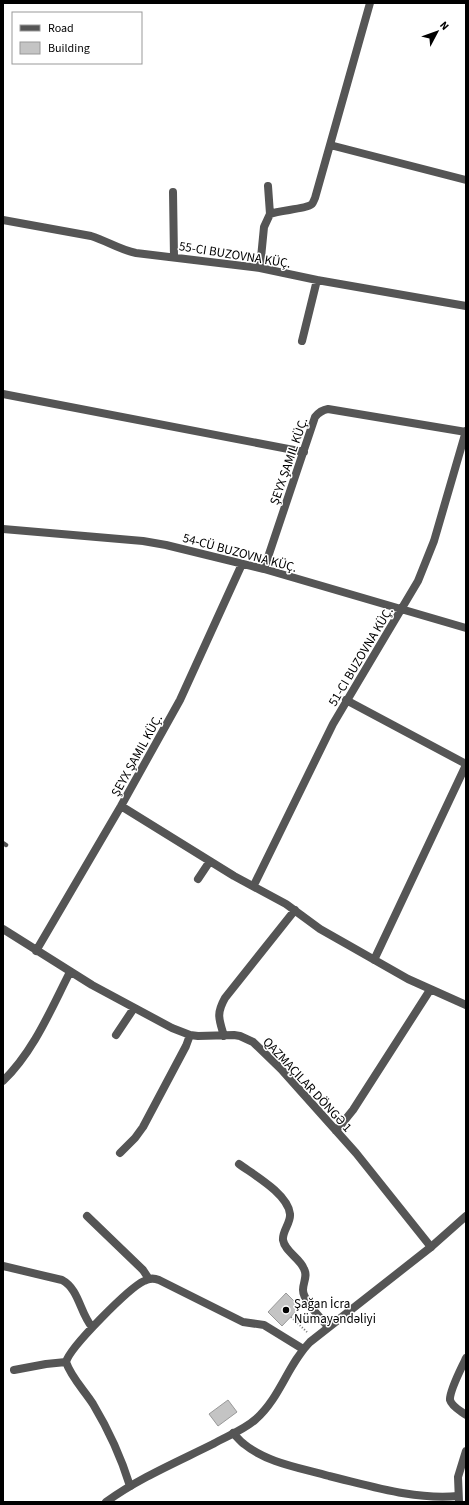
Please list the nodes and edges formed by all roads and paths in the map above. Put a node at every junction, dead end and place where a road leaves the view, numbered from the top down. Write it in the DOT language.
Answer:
graph roads {
  1 [pos="370,3"];
  2 [pos="330,145"];
  3 [pos="466,180"];
  4 [pos="268,186"];
  5 [pos="173,192"];
  6 [pos="270,214"];
  7 [pos="3,220"];
  8 [pos="174,257"];
  9 [pos="260,268"];
  10 [pos="317,280"];
  11 [pos="466,306"];
  12 [pos="302,341"];
  13 [pos="3,394"];
  14 [pos="466,431"];
  15 [pos="304,452"];
  16 [pos="3,530"];
  17 [pos="242,564"];
  18 [pos="264,569"];
  19 [pos="401,610"];
  20 [pos="466,628"];
  21 [pos="346,700"];
  22 [pos="466,765"];
  23 [pos="121,806"];
  24 [pos="210,861"];
  25 [pos="198,879"];
  26 [pos="254,886"];
  27 [pos="295,910"];
  28 [pos="3,929"];
  29 [pos="36,951"];
  30 [pos="374,960"];
  31 [pos="70,972"];
  32 [pos="430,990"];
  33 [pos="466,1005"];
  34 [pos="134,1008"];
  35 [pos="116,1035"];
  36 [pos="190,1035"];
  37 [pos="224,1036"];
  38 [pos="3,1081"];
  39 [pos="336,1130"];
  40 [pos="120,1153"];
  41 [pos="239,1164"];
  42 [pos="87,1216"];
  43 [pos="466,1216"];
  44 [pos="431,1247"];
  45 [pos="3,1266"];
  46 [pos="149,1279"];
  47 [pos="291,1317"];
  48 [pos="92,1327"];
  49 [pos="328,1327"];
  50 [pos="314,1339"];
  51 [pos="303,1349"];
  52 [pos="466,1358"];
  53 [pos="66,1362"];
  54 [pos="14,1370"];
  55 [pos="466,1415"];
  56 [pos="234,1433"];
  57 [pos="466,1452"];
  58 [pos="130,1486"];
  59 [pos="460,1498"];
  60 [pos="106,1502"];
  1 -- 2 [label="street"];
  2 -- 3 [label="street"];
  2 -- 6 [label="street"];
  4 -- 6 [label="street"];
  5 -- 8 [label="street"];
  6 -- 9 [label="street"];
  7 -- 8 [label="street, 55-CI BUZOVNA KÜÇ."];
  8 -- 9 [label="street, 55-CI BUZOVNA KÜÇ."];
  9 -- 10 [label="street, 55-CI BUZOVNA KÜÇ."];
  10 -- 11 [label="street, 55-CI BUZOVNA KÜÇ."];
  10 -- 12 [label="street"];
  13 -- 15 [label="street"];
  14 -- 15 [label="street, ŞEYX ŞAMIL KÜÇ."];
  14 -- 19 [label="street, 51-CI BUZOVNA KÜÇ."];
  15 -- 18 [label="street, ŞEYX ŞAMIL KÜÇ."];
  16 -- 17 [label="street, 54-CÜ BUZOVNA KÜÇ."];
  17 -- 18 [label="street, 54-CÜ BUZOVNA KÜÇ."];
  17 -- 23 [label="street, ŞEYX ŞAMIL KÜÇ."];
  18 -- 19 [label="street, 54-CÜ BUZOVNA KÜÇ."];
  19 -- 20 [label="street, 54-CÜ BUZOVNA KÜÇ."];
  19 -- 21 [label="street, 51-CI BUZOVNA KÜÇ."];
  21 -- 22 [label="street"];
  21 -- 26 [label="street, 51-CI BUZOVNA KÜÇ."];
  22 -- 30 [label="street"];
  23 -- 24 [label="street"];
  23 -- 29 [label="street, ŞEYX ŞAMIL KÜÇ."];
  24 -- 25 [label="street"];
  24 -- 26 [label="street"];
  26 -- 27 [label="street"];
  27 -- 30 [label="street"];
  27 -- 37 [label="street"];
  28 -- 29 [label="street"];
  29 -- 31 [label="street"];
  30 -- 32 [label="street"];
  31 -- 34 [label="street"];
  31 -- 38 [label="street"];
  32 -- 33 [label="street"];
  32 -- 39 [label="street"];
  34 -- 35 [label="street"];
  34 -- 36 [label="street"];
  36 -- 37 [label="street"];
  36 -- 40 [label="street"];
  37 -- 39 [label="street"];
  39 -- 44 [label="street"];
  41 -- 49 [label="street"];
  42 -- 46 [label="street"];
  43 -- 44 [label="street"];
  44 -- 49 [label="street"];
  45 -- 48 [label="street"];
  46 -- 48 [label="street"];
  46 -- 51 [label="street"];
  47 -- 50 [label="path"];
  48 -- 53 [label="street"];
  49 -- 50 [label="street"];
  50 -- 51 [label="street"];
  51 -- 56 [label="street"];
  52 -- 55 [label="street"];
  53 -- 54 [label="street"];
  53 -- 58 [label="street"];
  56 -- 58 [label="street"];
  56 -- 59 [label="street"];
  57 -- 59 [label="street"];
  58 -- 60 [label="street"];
}
